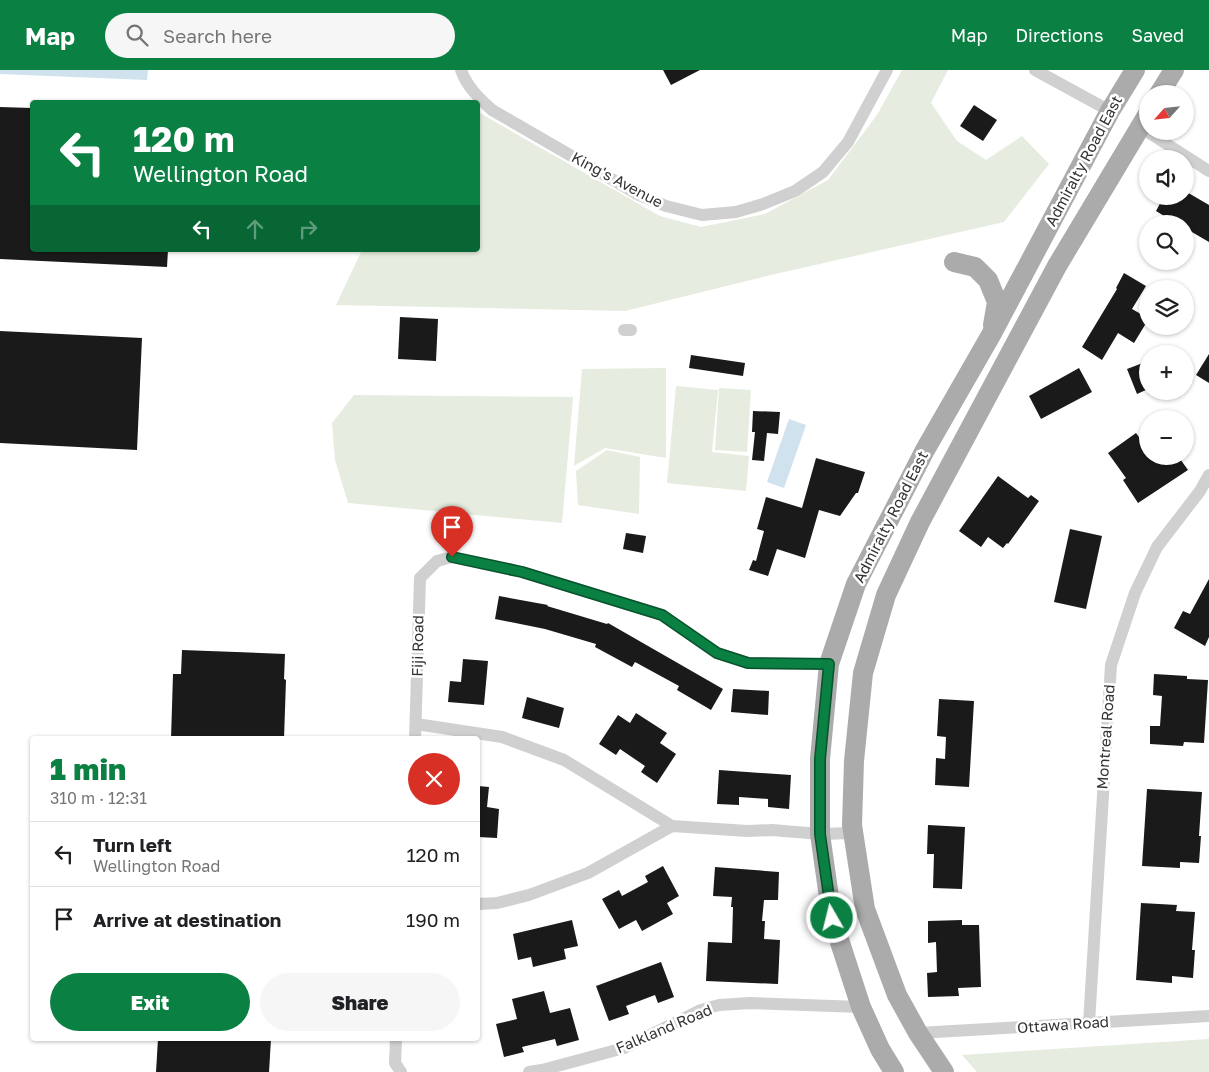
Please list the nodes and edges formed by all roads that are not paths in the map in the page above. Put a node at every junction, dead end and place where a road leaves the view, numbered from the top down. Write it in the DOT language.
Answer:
graph roads {
  1 [pos="461,70"];
  2 [pos="887,70"];
  3 [pos="1035,70"];
  4 [pos="1135,70"];
  5 [pos="1174,70"];
  6 [pos="1165,85"];
  7 [pos="1110,111"];
  8 [pos="1139,128"];
  9 [pos="1169,140"];
  10 [pos="1209,171"];
  11 [pos="954,262"];
  12 [pos="991,334"];
  13 [pos="1209,476"];
  14 [pos="829,664"];
  15 [pos="416,724"];
  16 [pos="415,736"];
  17 [pos="672,826"];
  18 [pos="853,833"];
  19 [pos="820,834"];
  20 [pos="480,904"];
  21 [pos="861,1007"];
  22 [pos="1209,1016"];
  23 [pos="1089,1023"];
  24 [pos="918,1033"];
  25 [pos="396,1041"];
  26 [pos="399,1070"];
  27 [pos="529,1072"];
  28 [pos="894,1072"];
  29 [pos="944,1072"];
  1 -- 2 [label="street, King's Avenue"];
  3 -- 7 [label="street"];
  4 -- 7 [label="main road, Admiralty Road East"];
  5 -- 6 [label="main road"];
  7 -- 12 [label="main road, Admiralty Road East"];
  8 -- 18 [label="main road, Admiralty Road East"];
  9 -- 10 [label="street"];
  11 -- 12 [label="main road"];
  12 -- 14 [label="main road, Admiralty Road East"];
  13 -- 23 [label="street, Montreal Road"];
  14 -- 15 [label="street, Fiji Road"];
  14 -- 19 [label="main road, Admiralty Road East"];
  15 -- 16 [label="street, Fiji Road"];
  15 -- 17 [label="street"];
  17 -- 19 [label="street"];
  17 -- 20 [label="street"];
  18 -- 19 [label="street"];
  18 -- 24 [label="main road, Admiralty Road East"];
  19 -- 21 [label="main road, Admiralty Road East"];
  21 -- 27 [label="street, Falkland Road"];
  21 -- 28 [label="main road, Admiralty Road East"];
  22 -- 23 [label="street, Ottawa Road"];
  23 -- 24 [label="street, Ottawa Road"];
  24 -- 29 [label="main road, Admiralty Road East"];
  25 -- 26 [label="street"];
}
